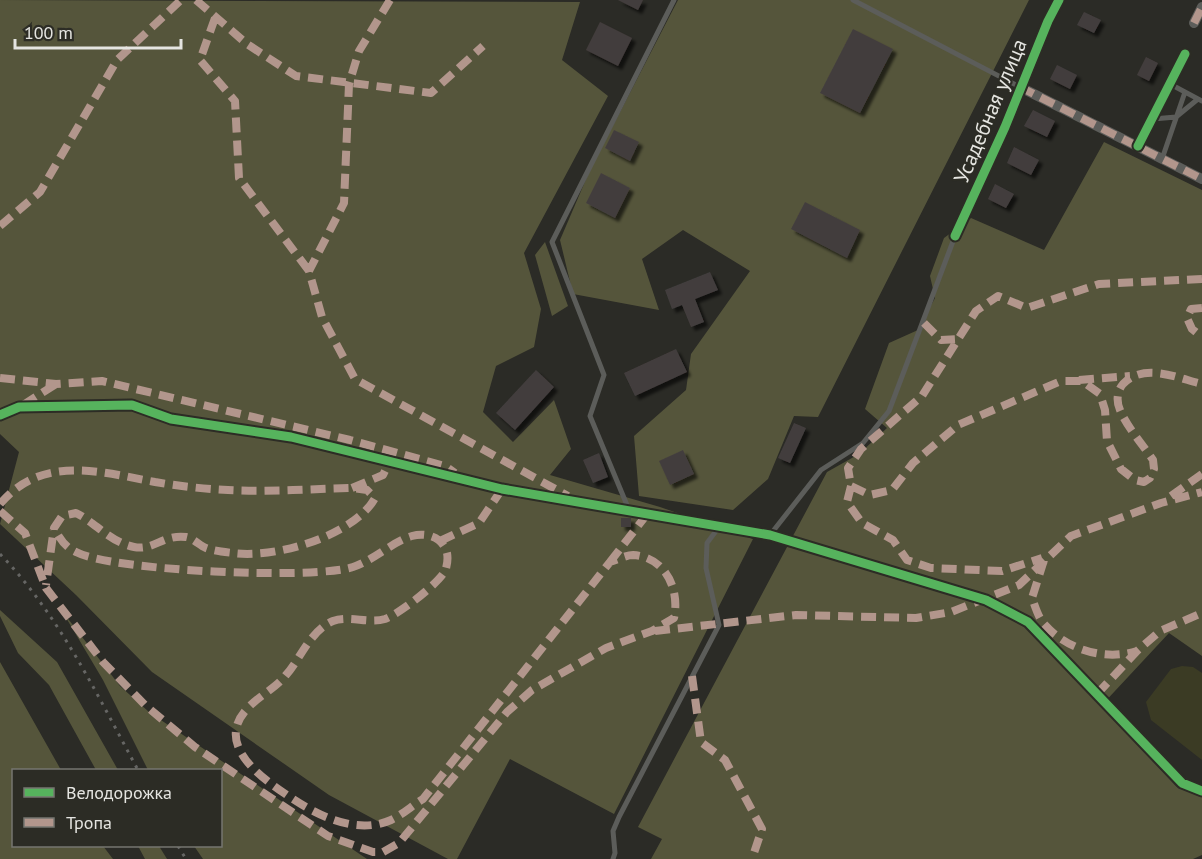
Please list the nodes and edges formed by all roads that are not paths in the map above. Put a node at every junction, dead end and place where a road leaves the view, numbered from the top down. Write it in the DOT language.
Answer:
graph roads {
  1 [pos="674,0"];
  2 [pos="853,0"];
  3 [pos="1059,0"];
  4 [pos="1202,7"];
  5 [pos="1194,23"];
  6 [pos="1185,54"];
  7 [pos="1170,84"];
  8 [pos="1020,87"];
  9 [pos="1185,92"];
  10 [pos="1200,100"];
  11 [pos="1176,117"];
  12 [pos="1152,119"];
  13 [pos="1138,146"];
  14 [pos="1162,159"];
  15 [pos="1202,179"];
  16 [pos="955,236"];
  17 [pos="0,415"];
  18 [pos="629,510"];
  19 [pos="720,525"];
  20 [pos="770,534"];
  21 [pos="1202,791"];
  22 [pos="613,859"];
  1 -- 18 [label="lane"];
  2 -- 8 [label="lane"];
  3 -- 8 [label="street, Усадебная улица"];
  4 -- 5 [label="street"];
  6 -- 7 [label="street"];
  7 -- 9 [label="lane"];
  7 -- 12 [label="street"];
  8 -- 13 [label="street"];
  8 -- 16 [label="street, Усадебная улица"];
  9 -- 10 [label="lane"];
  9 -- 11 [label="lane"];
  10 -- 11 [label="lane"];
  11 -- 12 [label="lane"];
  11 -- 14 [label="lane"];
  12 -- 13 [label="street"];
  13 -- 14 [label="street"];
  14 -- 15 [label="street"];
  16 -- 20 [label="lane"];
  17 -- 18 [label="street"];
  18 -- 19 [label="street"];
  19 -- 20 [label="street"];
  19 -- 22 [label="lane"];
  20 -- 21 [label="street"];
}
